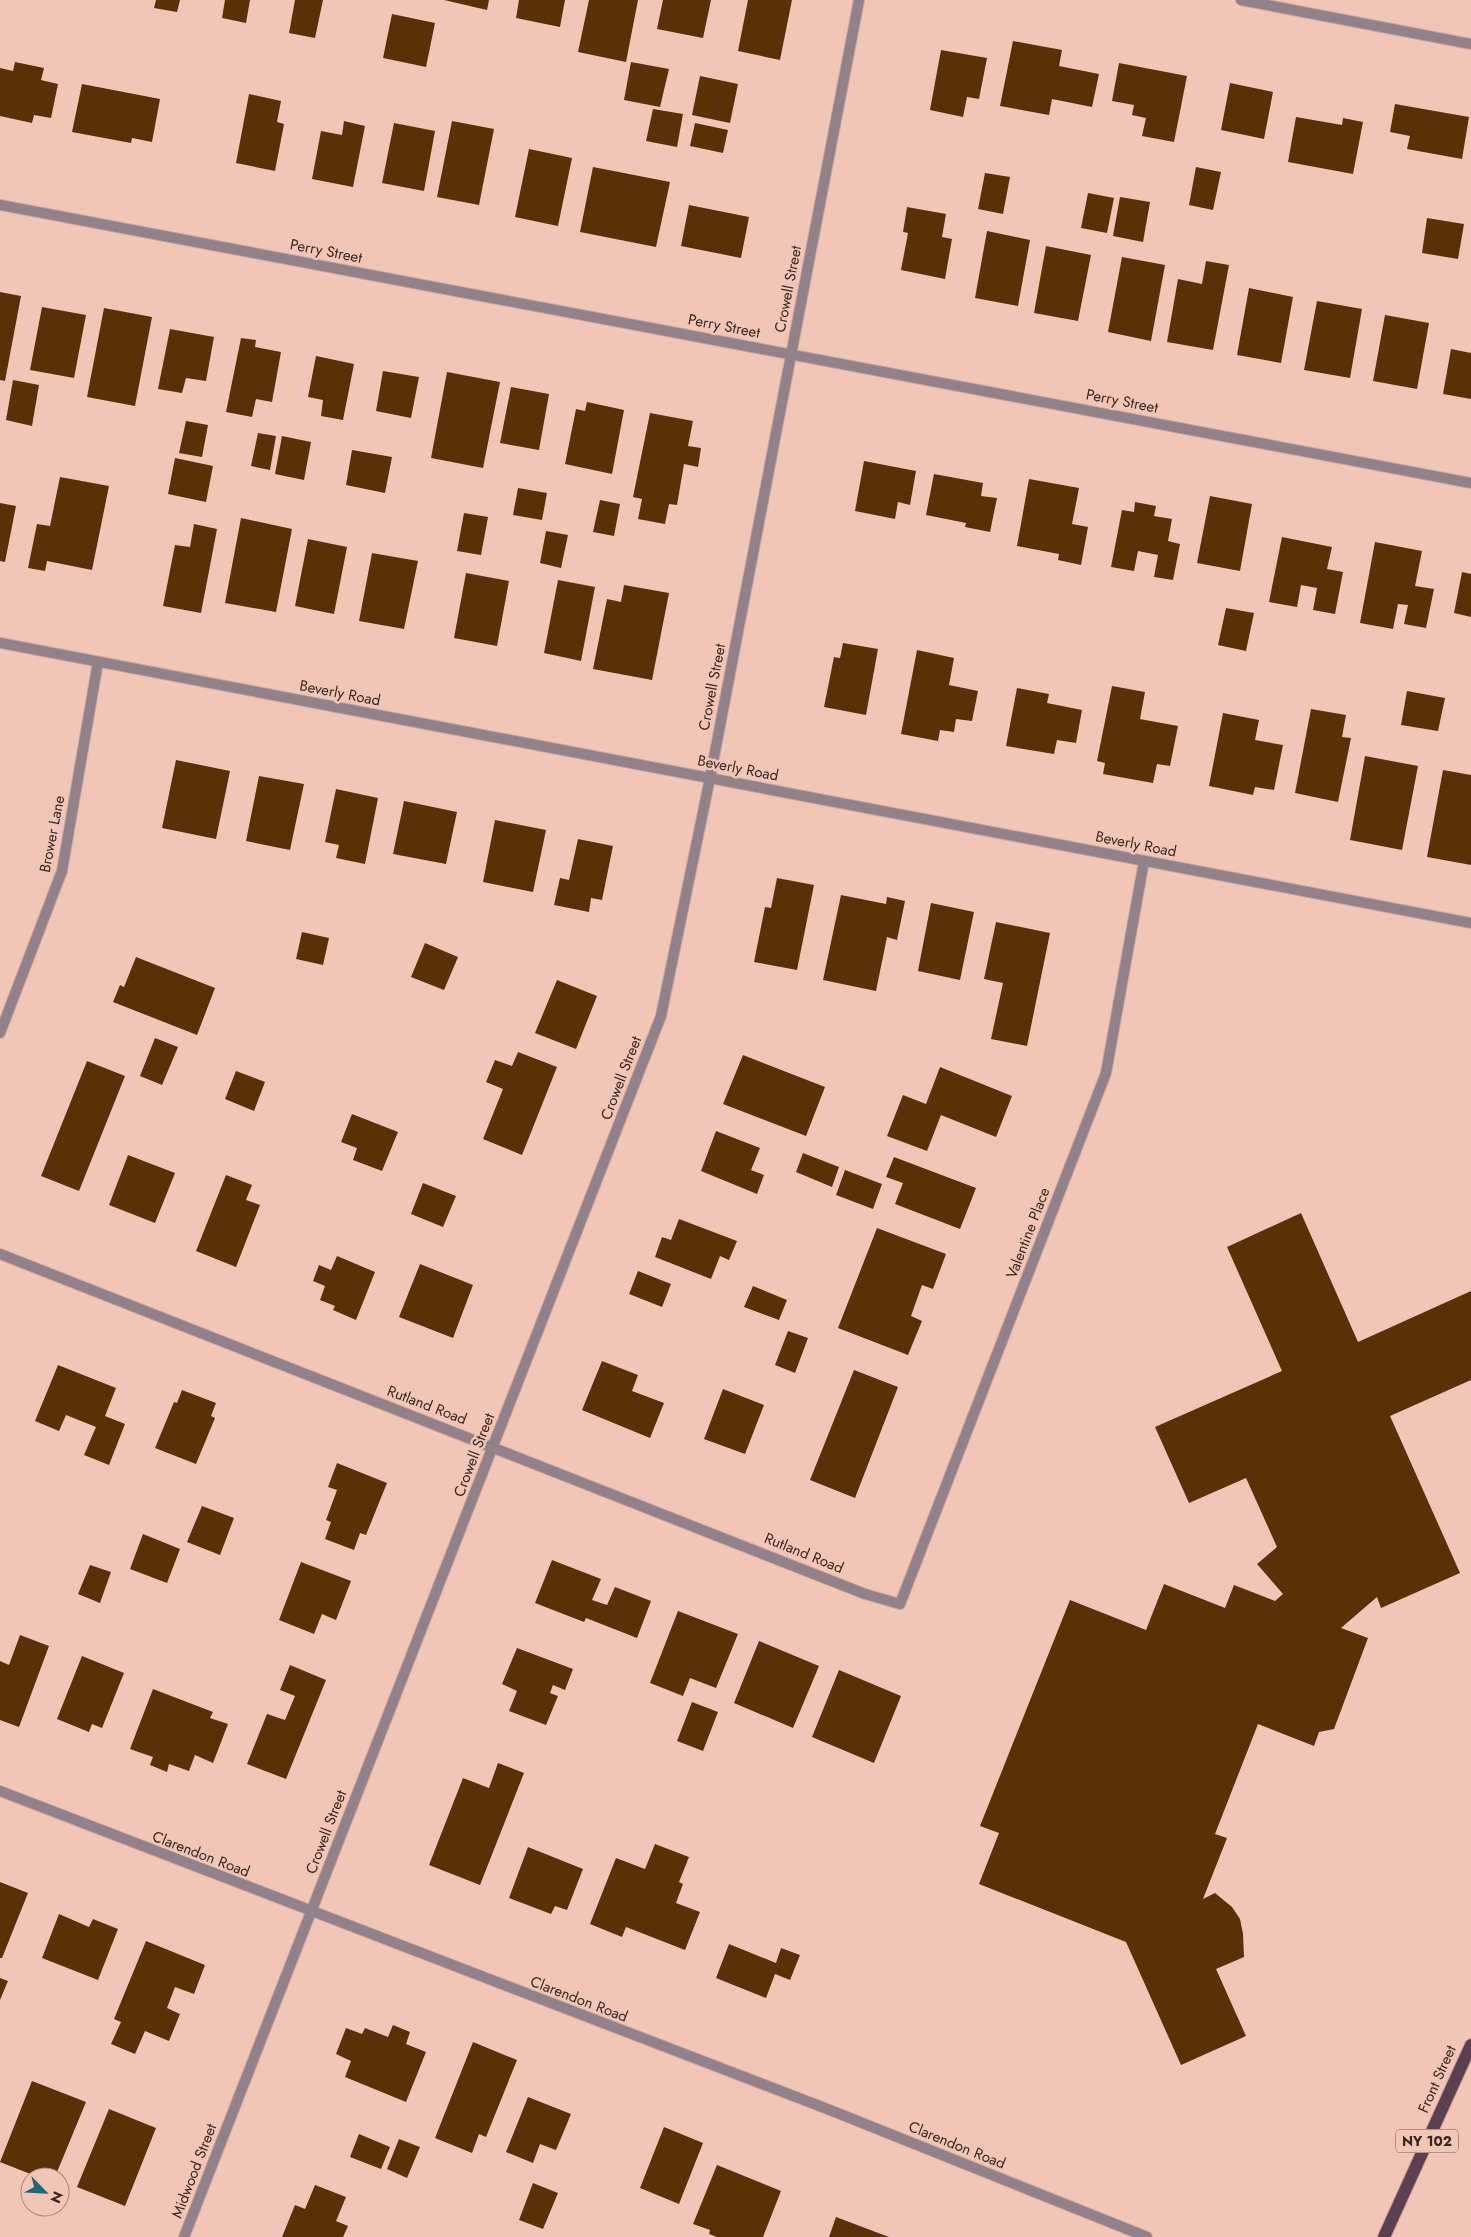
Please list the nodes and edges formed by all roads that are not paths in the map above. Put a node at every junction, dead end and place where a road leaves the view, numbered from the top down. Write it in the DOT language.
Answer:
graph roads {
  1 [pos="859,0"];
  2 [pos="1241,0"];
  3 [pos="1471,44"];
  4 [pos="0,204"];
  5 [pos="791,354"];
  6 [pos="1471,483"];
  7 [pos="0,643"];
  8 [pos="98,662"];
  9 [pos="710,778"];
  10 [pos="1144,861"];
  11 [pos="1471,923"];
  12 [pos="0,1033"];
  13 [pos="0,1254"];
  14 [pos="493,1447"];
  15 [pos="900,1604"];
  16 [pos="0,1792"];
  17 [pos="310,1913"];
  18 [pos="1471,2044"];
  19 [pos="232,2115"];
  20 [pos="184,2237"];
  21 [pos="1147,2237"];
  22 [pos="1384,2237"];
  1 -- 5 [label="street, Crowell Street"];
  2 -- 3 [label="street"];
  4 -- 5 [label="street, Perry Street"];
  5 -- 6 [label="street, Perry Street"];
  5 -- 9 [label="street, Crowell Street"];
  7 -- 8 [label="street, Beverly Road"];
  8 -- 9 [label="street, Beverly Road"];
  8 -- 12 [label="street, Brower Lane"];
  9 -- 10 [label="street, Beverly Road"];
  9 -- 14 [label="street, Crowell Street"];
  10 -- 11 [label="street, Beverly Road"];
  10 -- 15 [label="street, Valentine Place"];
  13 -- 14 [label="street, Rutland Road"];
  14 -- 15 [label="street, Rutland Road"];
  14 -- 17 [label="street, Crowell Street"];
  16 -- 17 [label="street, Clarendon Road"];
  17 -- 19 [label="street, Crowell Street"];
  17 -- 21 [label="street, Clarendon Road"];
  18 -- 22 [label="main road, Front Street / NY 102"];
  19 -- 20 [label="street, Midwood Street"];
}
